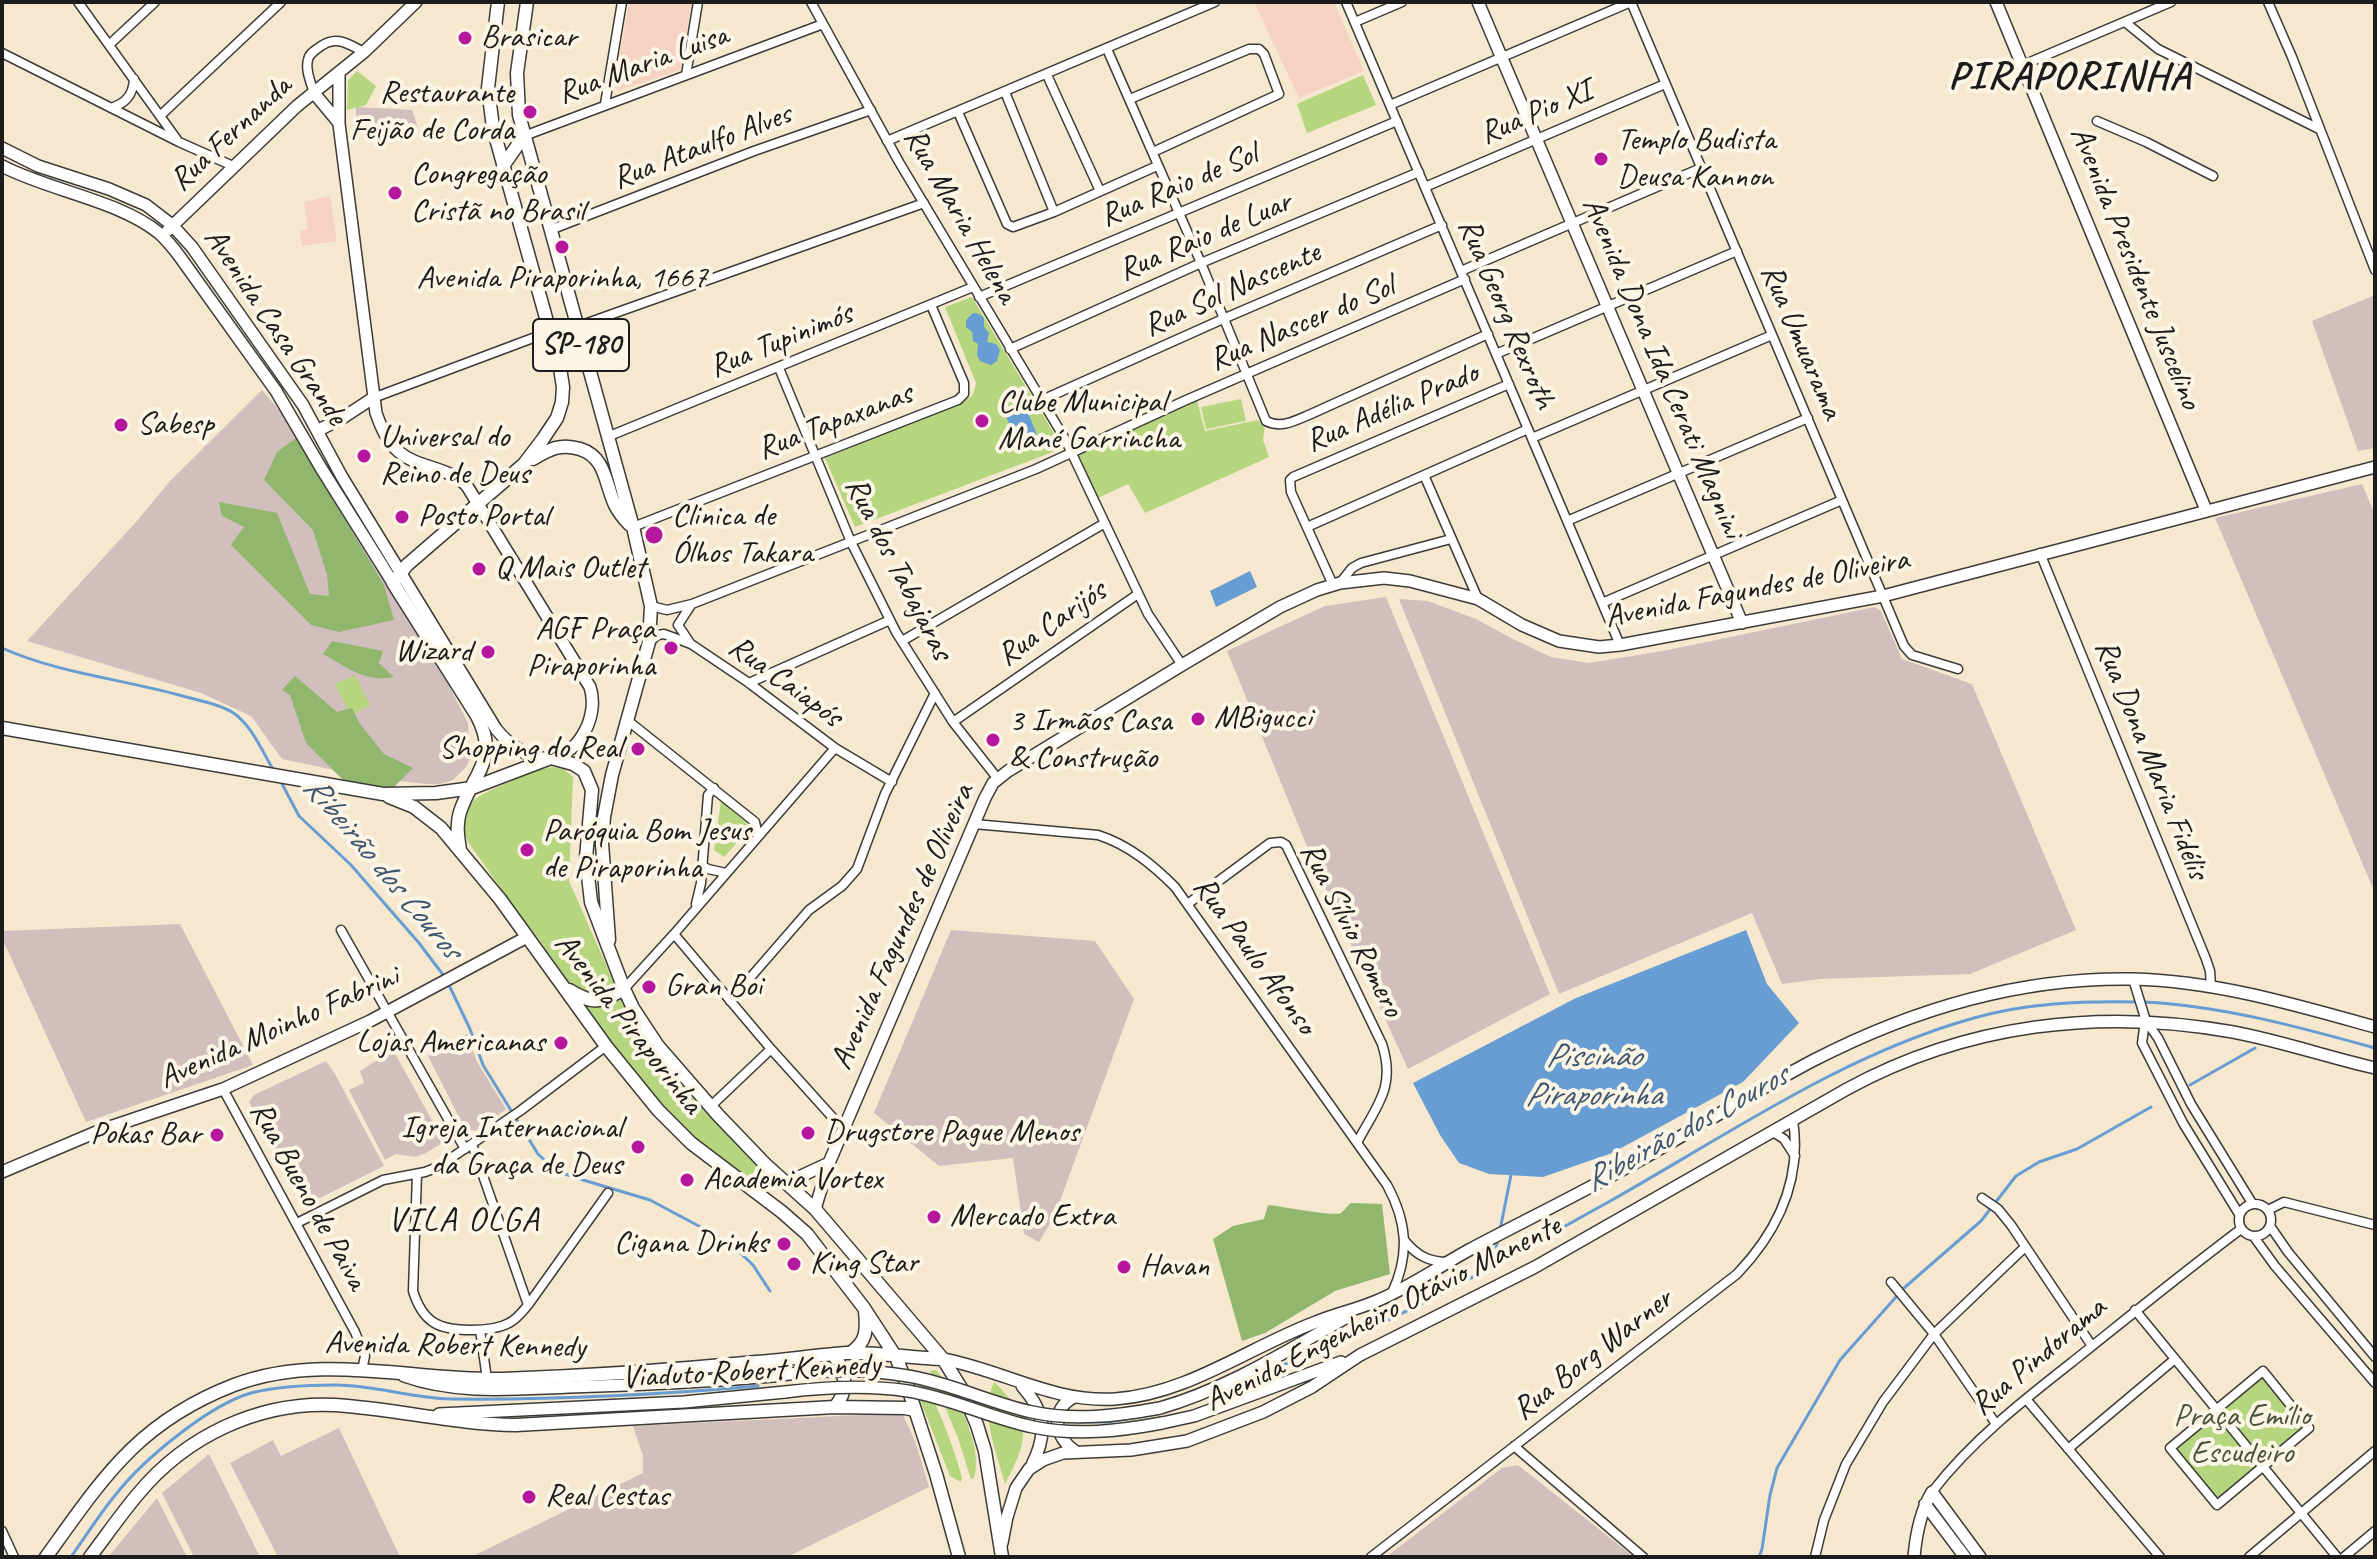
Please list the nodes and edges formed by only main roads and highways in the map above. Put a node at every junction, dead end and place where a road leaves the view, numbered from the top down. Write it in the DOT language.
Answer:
graph roads {
  1 [pos="416,2"];
  2 [pos="498,2"];
  3 [pos="527,2"];
  4 [pos="1478,2"];
  5 [pos="1996,2"];
  6 [pos="339,73"];
  7 [pos="314,93"];
  8 [pos="339,124"];
  9 [pos="524,136"];
  10 [pos="2,148"];
  11 [pos="2,166"];
  12 [pos="503,166"];
  13 [pos="172,225"];
  14 [pos="163,237"];
  15 [pos="373,398"];
  16 [pos="317,431"];
  17 [pos="524,464"];
  18 [pos="2375,467"];
  19 [pos="478,503"];
  20 [pos="2206,510"];
  21 [pos="633,527"];
  22 [pos="396,578"];
  23 [pos="1742,623"];
  24 [pos="2,728"];
  25 [pos="551,758"];
  26 [pos="472,788"];
  27 [pos="383,794"];
  28 [pos="460,850"];
  29 [pos="527,937"];
  30 [pos="609,951"];
  31 [pos="563,986"];
  32 [pos="624,989"];
  33 [pos="2375,1027"];
  34 [pos="2375,1068"];
  35 [pos="829,1163"];
  36 [pos="2,1172"];
  37 [pos="786,1183"];
  38 [pos="815,1209"];
  39 [pos="1374,1302"];
  40 [pos="864,1308"];
  41 [pos="850,1353"];
  42 [pos="833,1354"];
  43 [pos="1360,1355"];
  44 [pos="896,1357"];
  45 [pos="943,1359"];
  46 [pos="983,1369"];
  47 [pos="399,1374"];
  48 [pos="1018,1382"];
  49 [pos="1074,1397"];
  50 [pos="835,1407"];
  51 [pos="915,1410"];
  52 [pos="415,1415"];
  53 [pos="1077,1452"];
  54 [pos="1029,1469"];
  55 [pos="1925,1504"];
  56 [pos="1002,1554"];
  57 [pos="46,1557"];
  58 [pos="90,1557"];
  59 [pos="959,1557"];
  60 [pos="1914,1557"];
  61 [pos="1965,1557"];
  62 [pos="1980,1557"];
  1 -- 6 [label="main road, Rua Fernanda"];
  2 -- 12 [label="main road, SP-180"];
  3 -- 9 [label="main road, Avenida Piraporinha / SP-180"];
  4 -- 23 [label="main road, Avenida Dona Ida Cerati Magnini"];
  5 -- 20 [label="main road, Avenida Presidente Juscelino"];
  6 -- 7 [label="main road, Rua Fernanda"];
  6 -- 8 [label="main road"];
  7 -- 8 [label="main road"];
  7 -- 13 [label="main road, Rua Fernanda"];
  8 -- 15 [label="main road"];
  9 -- 12 [label="main road"];
  9 -- 21 [label="main road, Avenida Piraporinha / SP-180"];
  10 -- 13 [label="main road, Avenida Casa Grande"];
  11 -- 14 [label="main road, Avenida Casa Grande"];
  12 -- 17 [label="main road, SP-180"];
  13 -- 14 [label="main road, Rua Fernanda"];
  13 -- 16 [label="main road, Avenida Casa Grande"];
  14 -- 22 [label="main road, Avenida Casa Grande"];
  15 -- 16 [label="main road"];
  15 -- 19 [label="main road"];
  16 -- 22 [label="main road, Avenida Casa Grande"];
  17 -- 19 [label="main road, SP-180"];
  17 -- 21 [label="main road"];
  18 -- 20 [label="main road, Avenida Fagundes de Oliveira"];
  19 -- 22 [label="main road, SP-180"];
  19 -- 25 [label="main road"];
  20 -- 23 [label="main road, Avenida Fagundes de Oliveira"];
  21 -- 30 [label="main road, Avenida Piraporinha / SP-180"];
  22 -- 25 [label="main road, Avenida Casa Grande"];
  22 -- 26 [label="main road, Avenida Casa Grande"];
  23 -- 35 [label="main road, Avenida Fagundes de Oliveira"];
  24 -- 27 [label="main road"];
  25 -- 26 [label="main road"];
  25 -- 30 [label="main road, Avenida Piraporinha"];
  26 -- 27 [label="main road"];
  26 -- 28 [label="main road"];
  27 -- 28 [label="main road, Avenida Piraporinha"];
  28 -- 29 [label="main road, Avenida Piraporinha"];
  29 -- 31 [label="main road, Avenida Piraporinha"];
  29 -- 36 [label="main road, Avenida Moinho Fabrini"];
  30 -- 32 [label="main road, Avenida Piraporinha"];
  31 -- 32 [label="main road"];
  31 -- 40 [label="main road, Avenida Piraporinha"];
  32 -- 37 [label="main road, Avenida Piraporinha"];
  33 -- 39 [label="main road, Avenida Engenheiro Otávio Manente"];
  34 -- 43 [label="main road, Avenida Engenheiro Otávio Manente"];
  35 -- 37 [label="main road"];
  35 -- 38 [label="main road, Avenida Fagundes de Oliveira"];
  37 -- 38 [label="main road, Avenida Piraporinha"];
  38 -- 45 [label="main road, Avenida Piraporinha"];
  39 -- 47 [label="main road, Viaduto Robert Kennedy, bridge"];
  39 -- 49 [label="main road, Avenida Engenheiro Otávio Manente"];
  40 -- 41 [label="main road"];
  40 -- 44 [label="main road, Avenida Piraporinha"];
  41 -- 42 [label="main road, Avenida Robert Kennedy"];
  41 -- 44 [label="main road, Avenida Robert Kennedy"];
  42 -- 47 [label="main road, Avenida Robert Kennedy"];
  42 -- 50 [label="main road"];
  43 -- 52 [label="main road, Viaduto Robert Kennedy, bridge"];
  43 -- 53 [label="main road, Avenida Engenheiro Otávio Manente"];
  44 -- 45 [label="main road, Avenida Robert Kennedy"];
  44 -- 51 [label="main road, Avenida Piraporinha"];
  45 -- 46 [label="main road, Avenida Robert Kennedy"];
  45 -- 56 [label="main road, Avenida Piraporinha"];
  46 -- 48 [label="main road, Avenida Engenheiro Otávio Manente"];
  47 -- 57 [label="main road, Avenida Robert Kennedy"];
  48 -- 49 [label="main road, Avenida Engenheiro Otávio Manente"];
  48 -- 54 [label="main road"];
  49 -- 53 [label="main road"];
  50 -- 51 [label="main road, Avenida Robert Kennedy"];
  50 -- 52 [label="main road, Avenida Robert Kennedy"];
  51 -- 59 [label="main road, Avenida Piraporinha"];
  52 -- 58 [label="main road, Avenida Robert Kennedy"];
  53 -- 54 [label="main road, Avenida Engenheiro Otávio Manente"];
  54 -- 56 [label="main road"];
  55 -- 60 [label="main road, Rua Pindorama"];
  55 -- 61 [label="main road"];
  55 -- 62 [label="main road, Rua Pindorama"];
}
